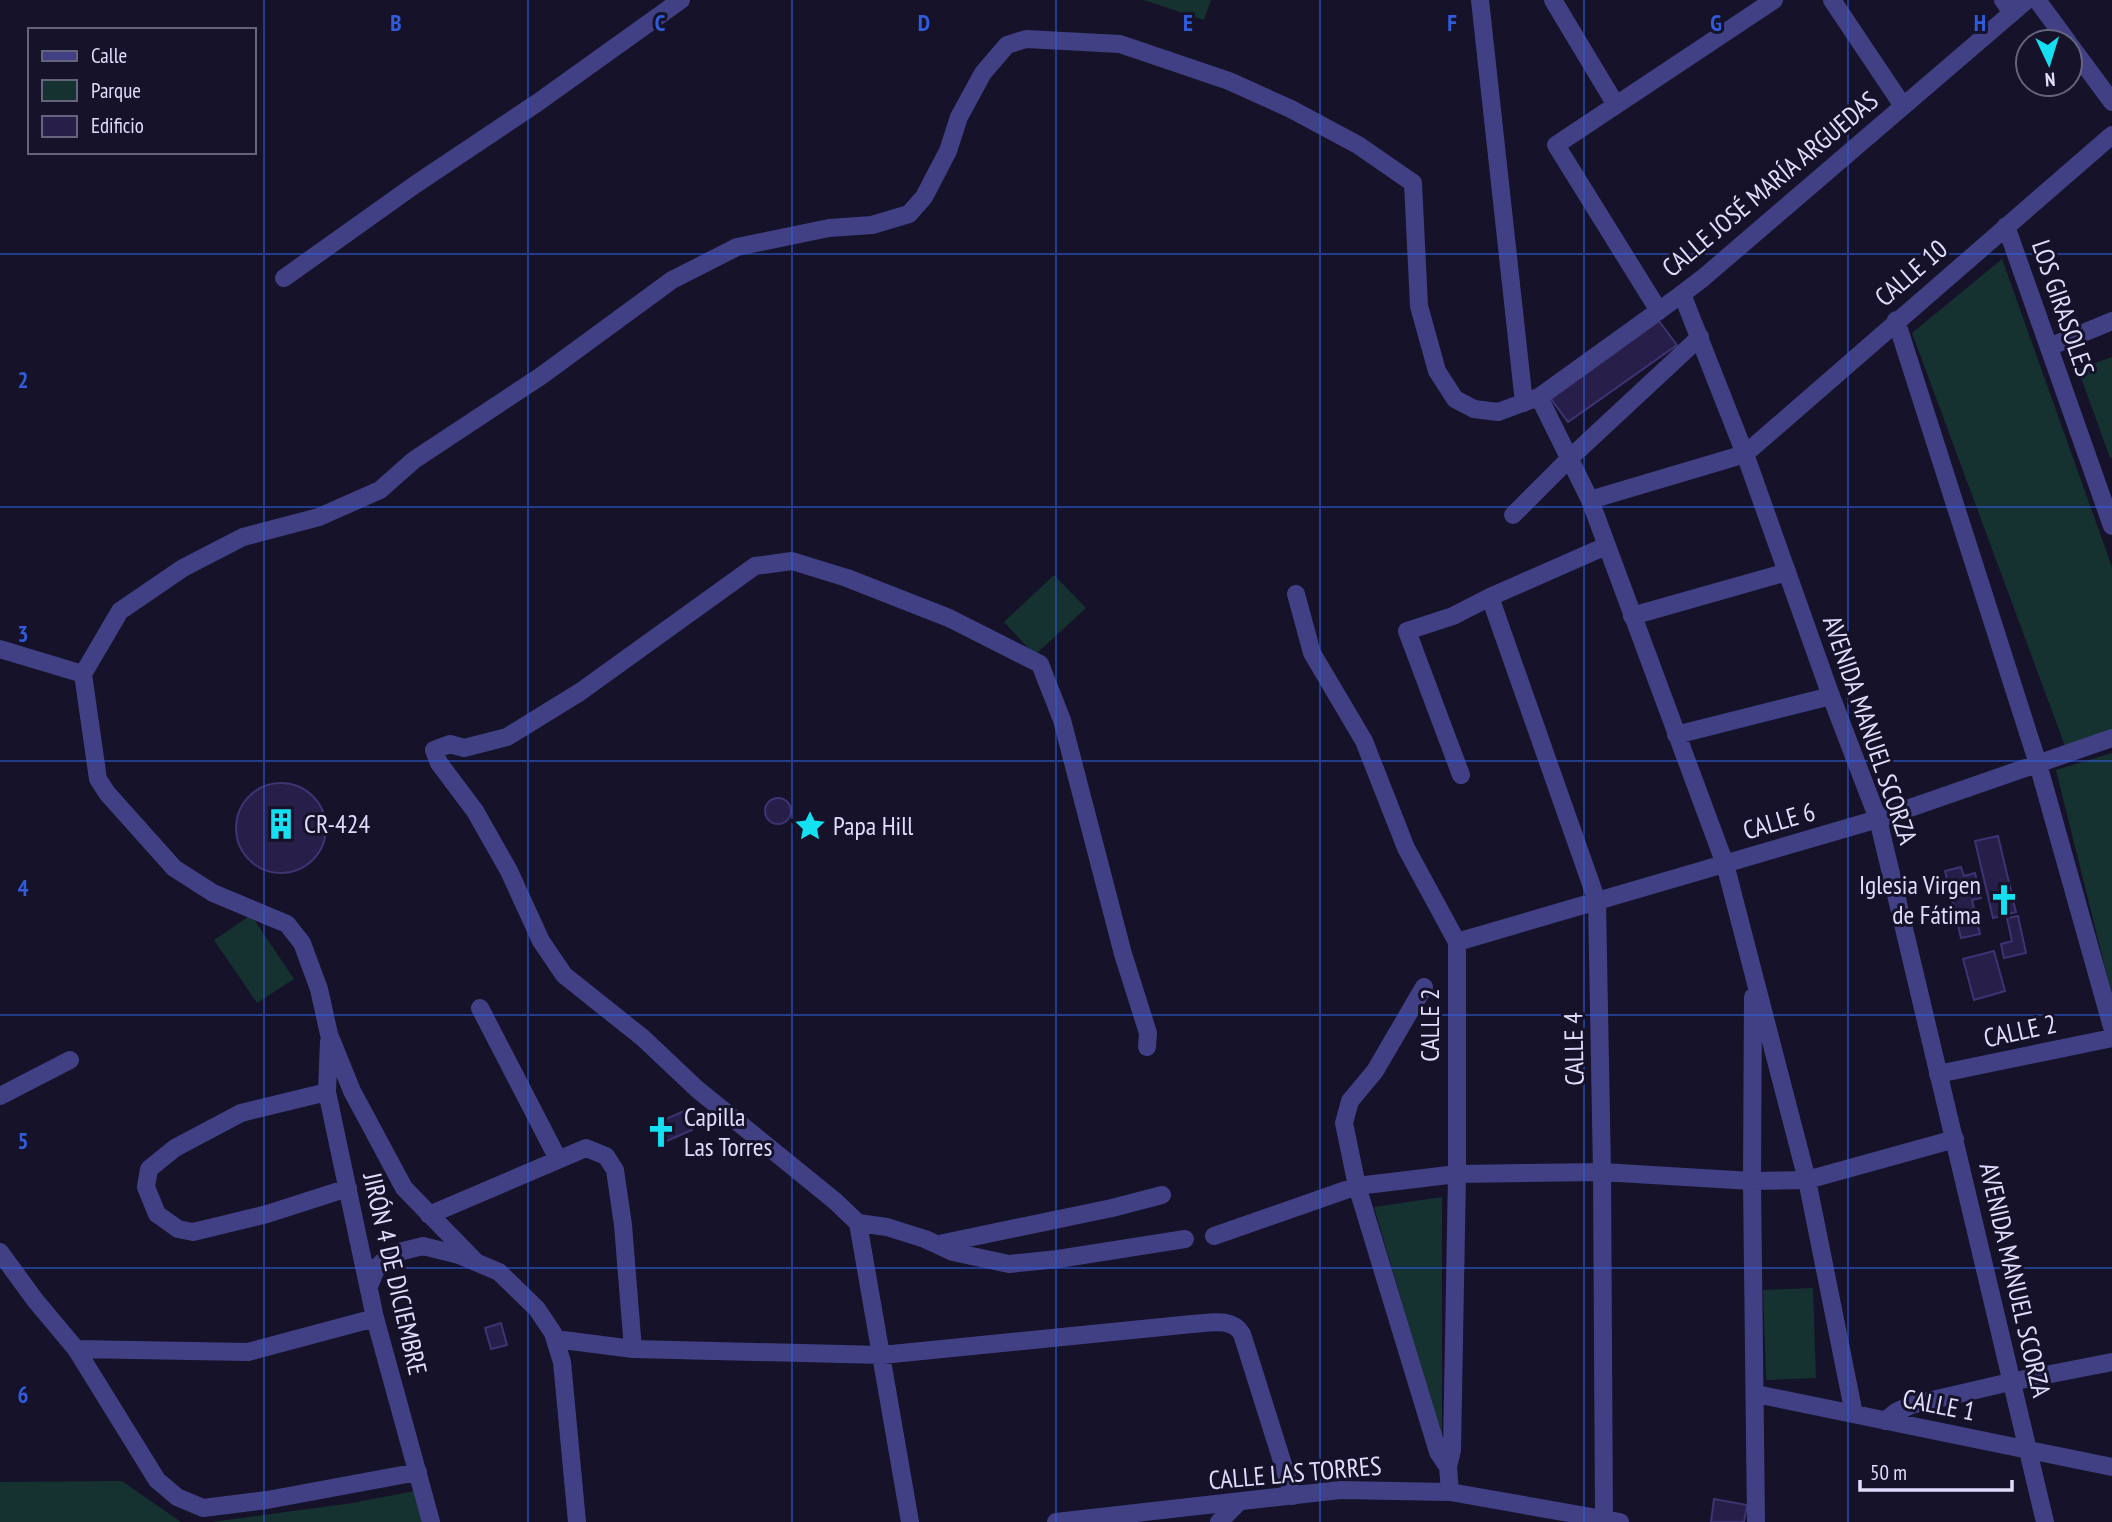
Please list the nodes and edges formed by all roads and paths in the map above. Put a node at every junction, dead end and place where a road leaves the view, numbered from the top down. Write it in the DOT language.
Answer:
graph roads {
  1 [pos="681,0"];
  2 [pos="1480,0"];
  3 [pos="1553,0"];
  4 [pos="1774,0"];
  5 [pos="1832,0"];
  6 [pos="2027,0"];
  7 [pos="2037,0"];
  8 [pos="2007,6"];
  9 [pos="2058,28"];
  10 [pos="2084,64"];
  11 [pos="2112,102"];
  12 [pos="1616,105"];
  13 [pos="1903,106"];
  14 [pos="2112,135"];
  15 [pos="2006,226"];
  16 [pos="284,278"];
  17 [pos="1682,294"];
  18 [pos="1659,311"];
  19 [pos="1896,320"];
  20 [pos="2112,321"];
  21 [pos="1700,337"];
  22 [pos="2049,347"];
  23 [pos="1532,400"];
  24 [pos="1745,454"];
  25 [pos="1570,458"];
  26 [pos="2105,484"];
  27 [pos="1590,500"];
  28 [pos="1513,515"];
  29 [pos="2112,526"];
  30 [pos="1605,546"];
  31 [pos="1787,572"];
  32 [pos="1296,594"];
  33 [pos="1490,597"];
  34 [pos="1632,617"];
  35 [pos="0,649"];
  36 [pos="82,674"];
  37 [pos="1831,696"];
  38 [pos="1676,735"];
  39 [pos="2112,738"];
  40 [pos="2038,764"];
  41 [pos="1461,775"];
  42 [pos="1878,820"];
  43 [pos="1725,864"];
  44 [pos="1597,901"];
  45 [pos="1457,942"];
  46 [pos="1754,974"];
  47 [pos="1424,987"];
  48 [pos="480,1008"];
  49 [pos="2112,1027"];
  50 [pos="329,1034"];
  51 [pos="2112,1038"];
  52 [pos="1147,1047"];
  53 [pos="70,1060"];
  54 [pos="1938,1074"];
  55 [pos="327,1092"];
  56 [pos="0,1096"];
  57 [pos="1955,1139"];
  58 [pos="558,1160"];
  59 [pos="1602,1172"];
  60 [pos="1457,1174"];
  61 [pos="1807,1180"];
  62 [pos="1752,1181"];
  63 [pos="1357,1186"];
  64 [pos="348,1188"];
  65 [pos="1162,1195"];
  66 [pos="429,1214"];
  67 [pos="858,1223"];
  68 [pos="1214,1236"];
  69 [pos="1185,1239"];
  70 [pos="939,1244"];
  71 [pos="0,1252"];
  72 [pos="476,1262"];
  73 [pos="369,1286"];
  74 [pos="375,1318"];
  75 [pos="555,1339"];
  76 [pos="76,1349"];
  77 [pos="633,1349"];
  78 [pos="882,1355"];
  79 [pos="2112,1362"];
  80 [pos="2010,1382"];
  81 [pos="1756,1394"];
  82 [pos="1854,1414"];
  83 [pos="1885,1421"];
  84 [pos="2030,1450"];
  85 [pos="1448,1467"];
  86 [pos="2112,1467"];
  87 [pos="418,1472"];
  88 [pos="1450,1492"];
  89 [pos="1293,1496"];
  90 [pos="1238,1503"];
  91 [pos="1612,1520"];
  92 [pos="431,1522"];
  93 [pos="577,1522"];
  94 [pos="910,1522"];
  95 [pos="1063,1522"];
  96 [pos="1219,1522"];
  97 [pos="1756,1522"];
  98 [pos="2045,1522"];
  1 -- 16 [label="street"];
  2 -- 23 [label="street"];
  3 -- 12 [label="street"];
  4 -- 12 [label="street"];
  5 -- 13 [label="street"];
  6 -- 8 [label="street, CALLE JOSÉ MARÍA ARGUEDAS"];
  7 -- 9 [label="street"];
  8 -- 13 [label="street, CALLE JOSÉ MARÍA ARGUEDAS"];
  10 -- 11 [label="street"];
  12 -- 18 [label="street"];
  13 -- 17 [label="street, CALLE JOSÉ MARÍA ARGUEDAS"];
  14 -- 15 [label="street, CALLE 10"];
  15 -- 19 [label="street, CALLE 10"];
  15 -- 22 [label="street, LOS GIRASOLES"];
  17 -- 18 [label="street, CALLE JOSÉ MARÍA ARGUEDAS"];
  17 -- 21 [label="street, AVENIDA MANUEL SCORZA"];
  18 -- 23 [label="street, CALLE JOSÉ MARÍA ARGUEDAS"];
  19 -- 24 [label="street, CALLE 10"];
  19 -- 40 [label="street"];
  20 -- 22 [label="street"];
  21 -- 24 [label="street, AVENIDA MANUEL SCORZA"];
  21 -- 25 [label="street"];
  22 -- 26 [label="street, LOS GIRASOLES"];
  23 -- 25 [label="street"];
  23 -- 36 [label="street"];
  24 -- 27 [label="street"];
  24 -- 31 [label="street, AVENIDA MANUEL SCORZA"];
  25 -- 27 [label="street"];
  25 -- 28 [label="street"];
  26 -- 29 [label="street, LOS GIRASOLES"];
  27 -- 30 [label="street"];
  30 -- 33 [label="street"];
  30 -- 34 [label="street"];
  31 -- 34 [label="street"];
  31 -- 37 [label="street, AVENIDA MANUEL SCORZA"];
  32 -- 45 [label="street, CALLE 2"];
  33 -- 41 [label="street"];
  33 -- 44 [label="street, CALLE 4"];
  34 -- 38 [label="street"];
  35 -- 36 [label="street"];
  36 -- 50 [label="street"];
  37 -- 38 [label="street"];
  37 -- 42 [label="street, AVENIDA MANUEL SCORZA"];
  38 -- 43 [label="street"];
  39 -- 40 [label="street, CALLE 6"];
  40 -- 42 [label="street, CALLE 6"];
  40 -- 49 [label="street"];
  42 -- 43 [label="street, CALLE 6"];
  42 -- 54 [label="street, AVENIDA MANUEL SCORZA"];
  43 -- 44 [label="street, CALLE 6"];
  43 -- 46 [label="street"];
  44 -- 45 [label="street, CALLE 6"];
  44 -- 59 [label="street, CALLE 4"];
  45 -- 60 [label="street, CALLE 2"];
  46 -- 61 [label="street"];
  46 -- 62 [label="street"];
  47 -- 63 [label="street"];
  48 -- 58 [label="street"];
  50 -- 55 [label="street, JIRÓN 4 DE DICIEMBRE"];
  50 -- 66 [label="street"];
  51 -- 54 [label="street, CALLE 2"];
  52 -- 67 [label="street"];
  53 -- 56 [label="street"];
  54 -- 57 [label="street, AVENIDA MANUEL SCORZA"];
  55 -- 64 [label="street, JIRÓN 4 DE DICIEMBRE"];
  55 -- 64 [label="street"];
  57 -- 61 [label="street"];
  57 -- 80 [label="street, AVENIDA MANUEL SCORZA"];
  58 -- 66 [label="street"];
  58 -- 77 [label="street"];
  59 -- 60 [label="street"];
  59 -- 62 [label="street"];
  59 -- 91 [label="street, CALLE 4"];
  60 -- 63 [label="street"];
  60 -- 85 [label="street, CALLE 2"];
  61 -- 62 [label="street"];
  61 -- 82 [label="street"];
  62 -- 81 [label="street"];
  63 -- 68 [label="street"];
  63 -- 85 [label="street"];
  64 -- 73 [label="street, JIRÓN 4 DE DICIEMBRE"];
  65 -- 70 [label="street"];
  66 -- 72 [label="street"];
  67 -- 70 [label="street"];
  67 -- 78 [label="street"];
  69 -- 70 [label="street"];
  71 -- 76 [label="street"];
  72 -- 73 [label="street"];
  72 -- 75 [label="street"];
  73 -- 74 [label="street, JIRÓN 4 DE DICIEMBRE"];
  74 -- 76 [label="street"];
  74 -- 87 [label="street, JIRÓN 4 DE DICIEMBRE"];
  75 -- 77 [label="street"];
  75 -- 93 [label="street"];
  76 -- 87 [label="street"];
  77 -- 78 [label="street"];
  78 -- 89 [label="street"];
  78 -- 94 [label="street"];
  79 -- 80 [label="street"];
  80 -- 83 [label="street"];
  80 -- 84 [label="street, AVENIDA MANUEL SCORZA"];
  81 -- 82 [label="street, CALLE 1"];
  81 -- 97 [label="street"];
  82 -- 83 [label="street, CALLE 1"];
  83 -- 84 [label="street, CALLE 1"];
  84 -- 86 [label="street, CALLE 1"];
  84 -- 98 [label="street, AVENIDA MANUEL SCORZA"];
  85 -- 88 [label="street, CALLE 2"];
  87 -- 92 [label="street, JIRÓN 4 DE DICIEMBRE"];
  88 -- 89 [label="street, CALLE LAS TORRES"];
  88 -- 91 [label="street, CALLE LAS TORRES"];
  89 -- 90 [label="street, CALLE LAS TORRES"];
  90 -- 95 [label="street, CALLE LAS TORRES"];
  90 -- 96 [label="street"];
}
